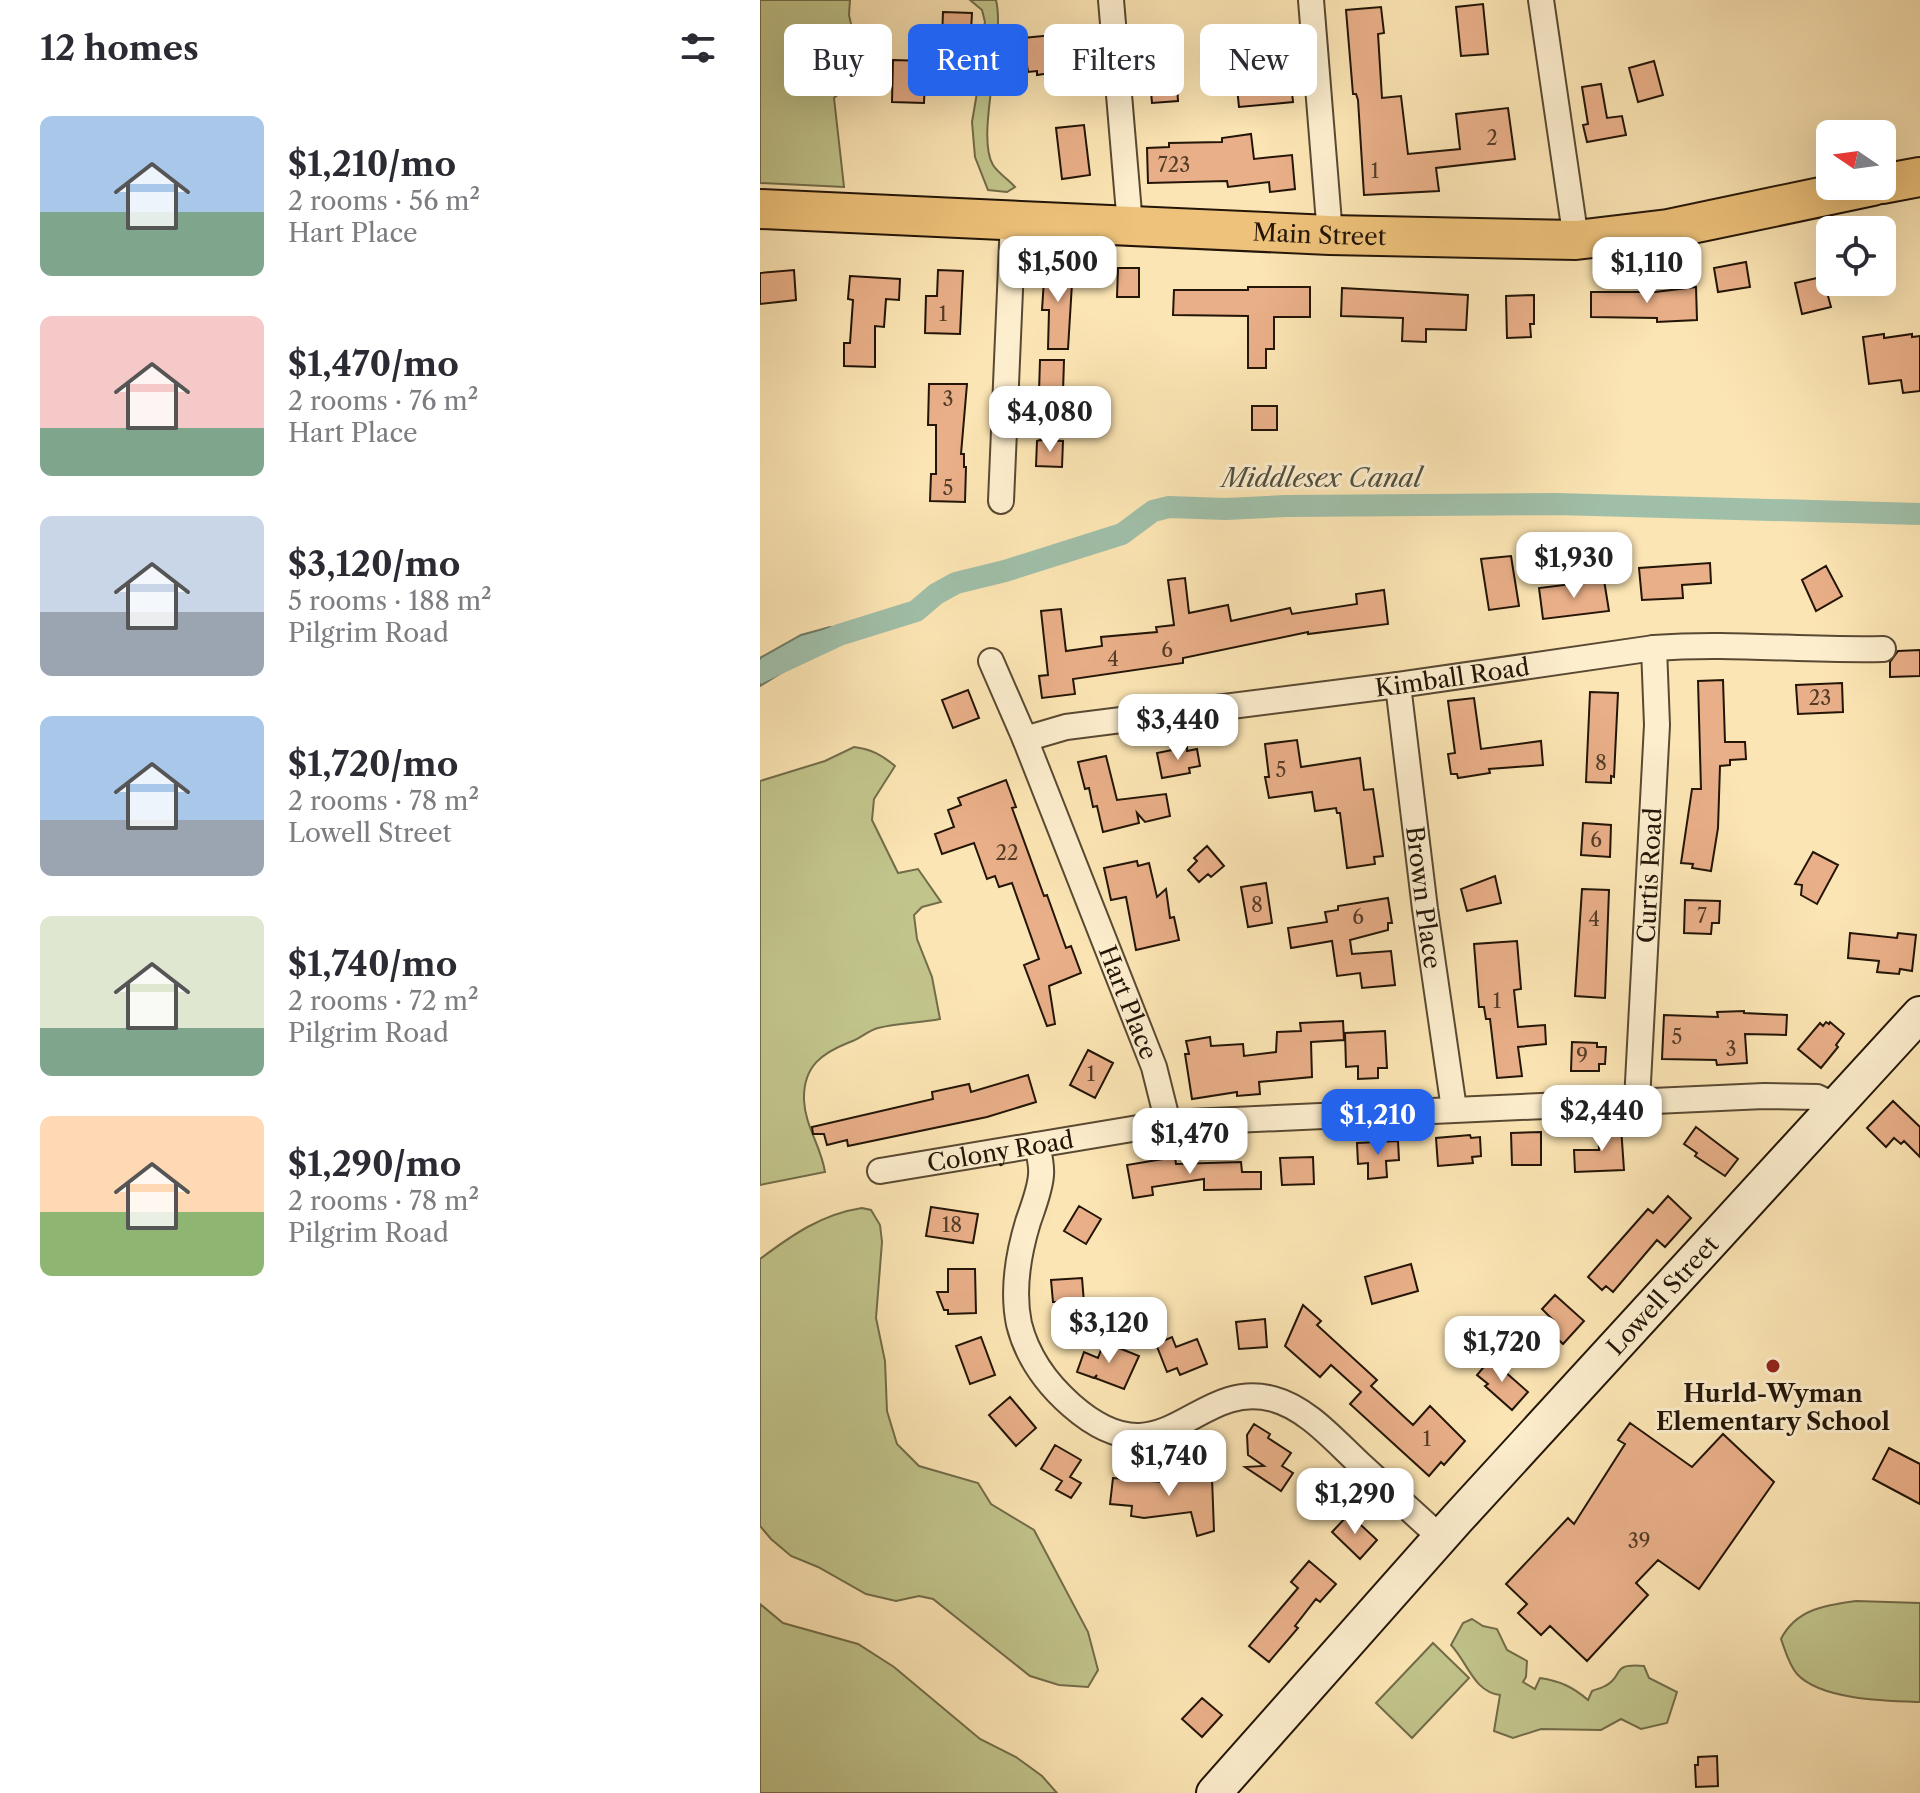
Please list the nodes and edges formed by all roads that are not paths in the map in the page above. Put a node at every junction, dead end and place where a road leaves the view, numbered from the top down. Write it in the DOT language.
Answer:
graph roads {
  1 [pos="1111,0"];
  2 [pos="1311,0"];
  3 [pos="1541,0"];
  4 [pos="1920,177"];
  5 [pos="1896,181"];
  6 [pos="1816,199"];
  7 [pos="760,209"];
  8 [pos="1013,220"];
  9 [pos="1130,225"];
  10 [pos="1330,235"];
  11 [pos="1576,240"];
  12 [pos="1001,501"];
  13 [pos="1654,648"];
  14 [pos="1883,649"];
  15 [pos="991,661"];
  16 [pos="1398,685"];
  17 [pos="1025,739"];
  18 [pos="1920,1014"];
  19 [pos="1637,1101"];
  20 [pos="1836,1106"];
  21 [pos="1454,1109"];
  22 [pos="1168,1123"];
  23 [pos="1037,1145"];
  24 [pos="880,1171"];
  25 [pos="1441,1538"];
  26 [pos="1226,1790"];
  1 -- 9 [label="street"];
  2 -- 10 [label="street"];
  3 -- 11 [label="street"];
  4 -- 5 [label="main road"];
  6 -- 11 [label="main road, Main Street"];
  7 -- 8 [label="main road, Main Street"];
  8 -- 9 [label="main road, Main Street"];
  8 -- 12 [label="street"];
  9 -- 10 [label="main road, Main Street"];
  10 -- 11 [label="main road, Main Street"];
  13 -- 14 [label="street, Kimball Road"];
  13 -- 16 [label="street, Kimball Road"];
  13 -- 19 [label="street, Curtis Road"];
  15 -- 17 [label="street, Hart Place"];
  16 -- 17 [label="street, Kimball Road"];
  16 -- 21 [label="street, Brown Place"];
  17 -- 22 [label="street, Hart Place"];
  18 -- 20 [label="street, Lowell Street"];
  19 -- 20 [label="street"];
  19 -- 21 [label="street"];
  20 -- 25 [label="street, Lowell Street"];
  21 -- 22 [label="street"];
  22 -- 23 [label="street, Colony Road"];
  23 -- 24 [label="street, Colony Road"];
  23 -- 25 [label="street"];
  25 -- 26 [label="street, Lowell Street"];
}
